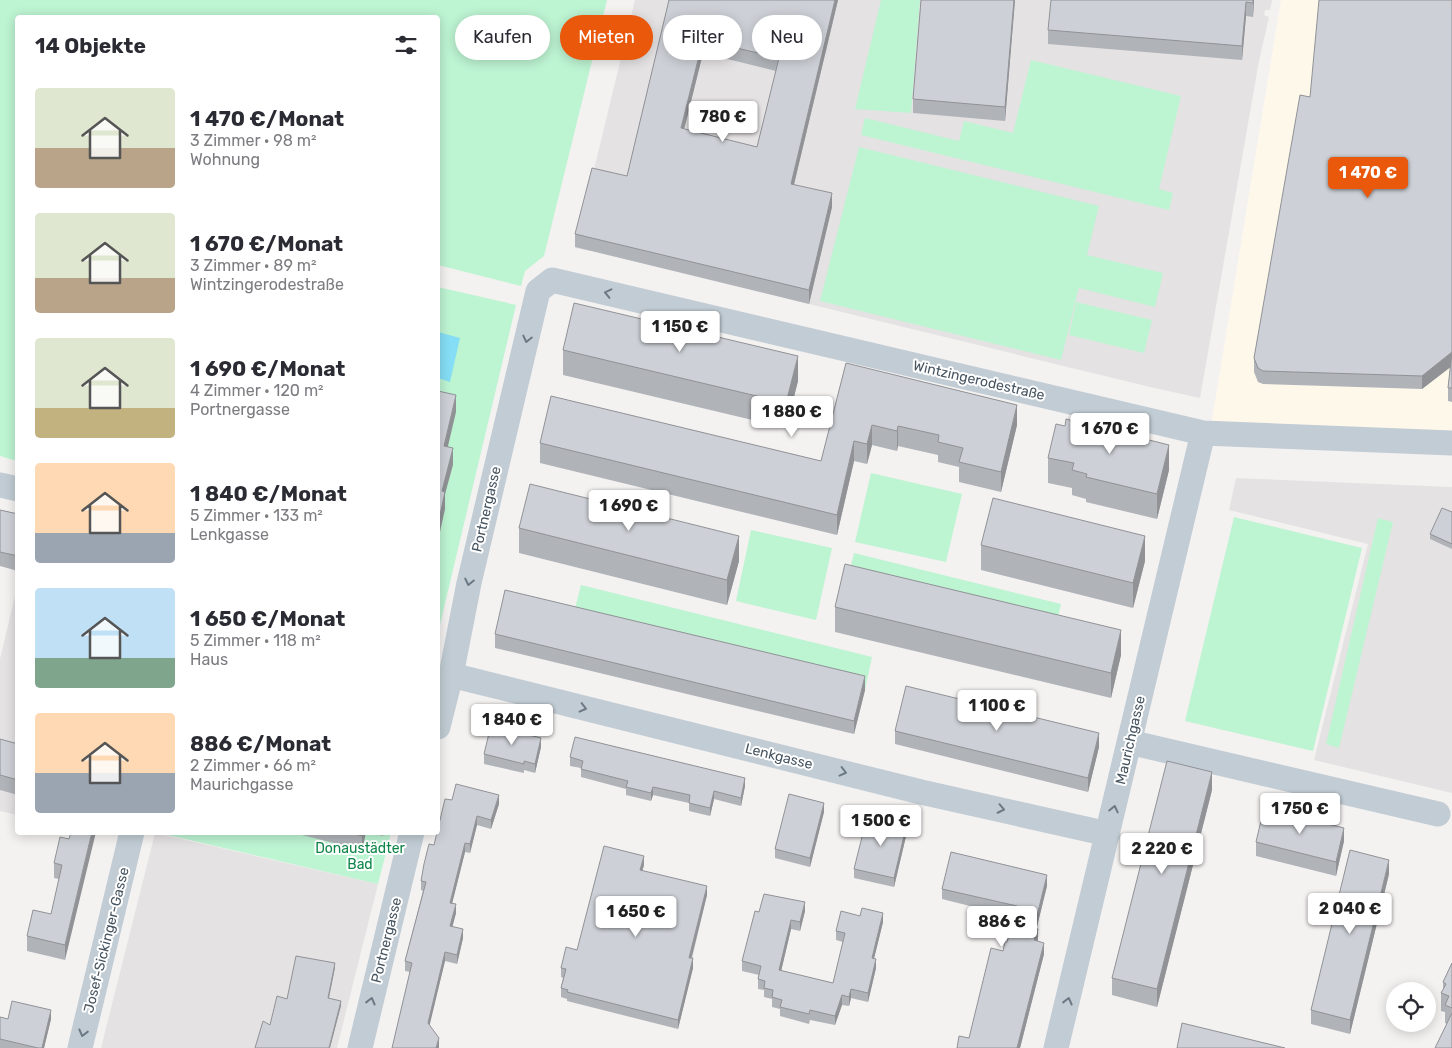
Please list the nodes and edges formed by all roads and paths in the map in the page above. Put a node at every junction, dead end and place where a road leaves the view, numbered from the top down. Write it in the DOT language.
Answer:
graph roads {
  1 [pos="538,291"];
  2 [pos="1203,433"];
  3 [pos="1452,443"];
  4 [pos="0,485"];
  5 [pos="15,488"];
  6 [pos="451,675"];
  7 [pos="440,719"];
  8 [pos="1129,742"];
  9 [pos="1438,814"];
  10 [pos="1108,834"];
  11 [pos="131,835"];
  12 [pos="411,835"];
  13 [pos="80,1048"];
  14 [pos="360,1048"];
  15 [pos="1056,1048"];
  2 -- 1 [label="street, Wintzingerodestraße, one-way"];
  1 -- 6 [label="street, Portnergasse, one-way"];
  2 -- 3 [label="street, Wintzingerodestraße"];
  2 -- 8 [label="street, Maurichgasse"];
  4 -- 5 [label="street"];
  6 -- 7 [label="street, Portnergasse"];
  6 -- 10 [label="street, Lenkgasse, one-way"];
  8 -- 9 [label="street"];
  10 -- 8 [label="street, Maurichgasse, one-way"];
  15 -- 10 [label="street, Maurichgasse, one-way"];
  11 -- 13 [label="street, Josef-Sickinger-Gasse, one-way"];
  14 -- 12 [label="street, Portnergasse, one-way"];
}
